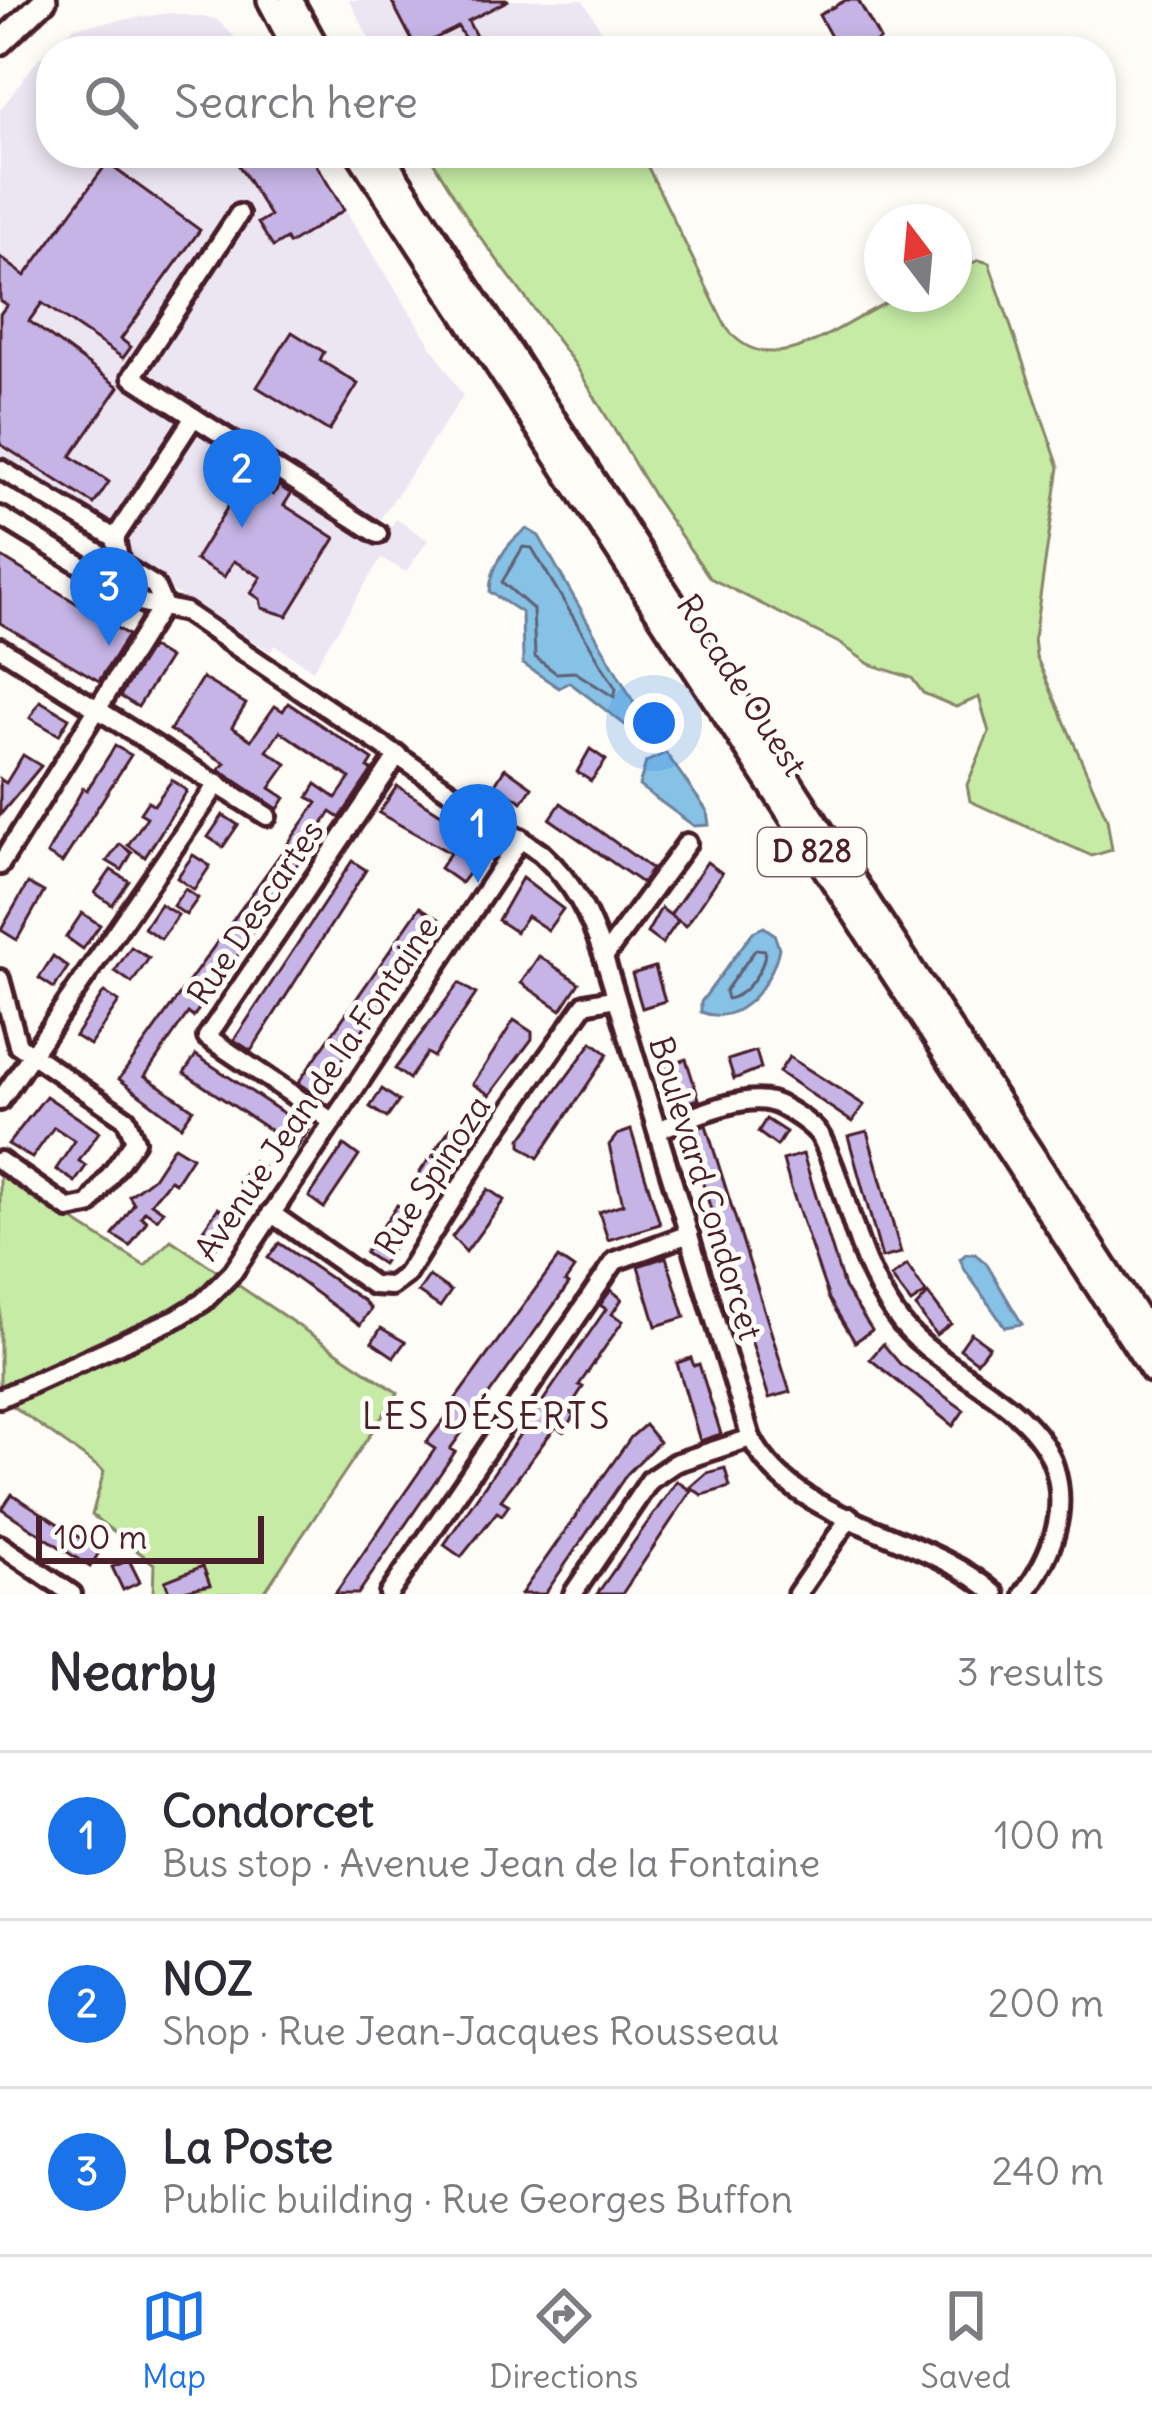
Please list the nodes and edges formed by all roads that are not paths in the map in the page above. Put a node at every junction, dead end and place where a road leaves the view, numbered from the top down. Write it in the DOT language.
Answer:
graph roads {
  1 [pos="45,0"];
  2 [pos="269,0"];
  3 [pos="291,0"];
  4 [pos="288,36"];
  5 [pos="311,36"];
  6 [pos="0,43"];
  7 [pos="368,168"];
  8 [pos="391,168"];
  9 [pos="239,214"];
  10 [pos="194,417"];
  11 [pos="0,469"];
  12 [pos="0,516"];
  13 [pos="378,534"];
  14 [pos="115,538"];
  15 [pos="163,604"];
  16 [pos="0,648"];
  17 [pos="98,709"];
  18 [pos="398,755"];
  19 [pos="218,783"];
  20 [pos="267,816"];
  21 [pos="521,838"];
  22 [pos="687,843"];
  23 [pos="0,865"];
  24 [pos="604,958"];
  25 [pos="0,979"];
  26 [pos="616,998"];
  27 [pos="30,1058"];
  28 [pos="0,1101"];
  29 [pos="332,1122"];
  30 [pos="657,1130"];
  31 [pos="0,1161"];
  32 [pos="272,1213"];
  33 [pos="688,1234"];
  34 [pos="1152,1338"];
  35 [pos="1152,1371"];
  36 [pos="0,1398"];
  37 [pos="751,1438"];
  38 [pos="850,1517"];
  39 [pos="0,1545"];
  40 [pos="72,1594"];
  41 [pos="389,1594"];
  42 [pos="573,1594"];
  43 [pos="797,1594"];
  44 [pos="995,1594"];
  45 [pos="1024,1594"];
  1 -- 6 [label="main road"];
  2 -- 4 [label="main road"];
  3 -- 5 [label="main road"];
  7 -- 35 [label="main road, Rocade Ouest / D 828"];
  8 -- 34 [label="main road, Rocade Ouest / D 828"];
  9 -- 10 [label="street"];
  10 -- 13 [label="street"];
  10 -- 14 [label="street"];
  11 -- 14 [label="street"];
  12 -- 15 [label="street"];
  14 -- 15 [label="street"];
  15 -- 17 [label="street"];
  15 -- 18 [label="street, Boulevard Condorcet"];
  16 -- 17 [label="street"];
  17 -- 19 [label="street"];
  17 -- 23 [label="street"];
  18 -- 21 [label="street, Boulevard Condorcet"];
  18 -- 29 [label="street, Rue Descartes"];
  19 -- 20 [label="street"];
  19 -- 27 [label="street"];
  21 -- 24 [label="street, Boulevard Condorcet"];
  21 -- 29 [label="street, Avenue Jean de la Fontaine"];
  22 -- 24 [label="street"];
  24 -- 26 [label="street, Boulevard Condorcet"];
  25 -- 27 [label="street"];
  26 -- 30 [label="street, Boulevard Condorcet"];
  26 -- 32 [label="street, Rue Spinoza"];
  27 -- 28 [label="street"];
  27 -- 31 [label="street"];
  29 -- 32 [label="street, Avenue Jean de la Fontaine"];
  30 -- 33 [label="street, Boulevard Condorcet"];
  30 -- 45 [label="street"];
  32 -- 36 [label="street, Avenue Jean de la Fontaine"];
  33 -- 37 [label="street, Boulevard Condorcet"];
  33 -- 41 [label="street"];
  37 -- 38 [label="street, Boulevard Condorcet"];
  37 -- 42 [label="street"];
  38 -- 43 [label="street"];
  38 -- 44 [label="street, Boulevard Condorcet"];
  39 -- 40 [label="street"];
}
